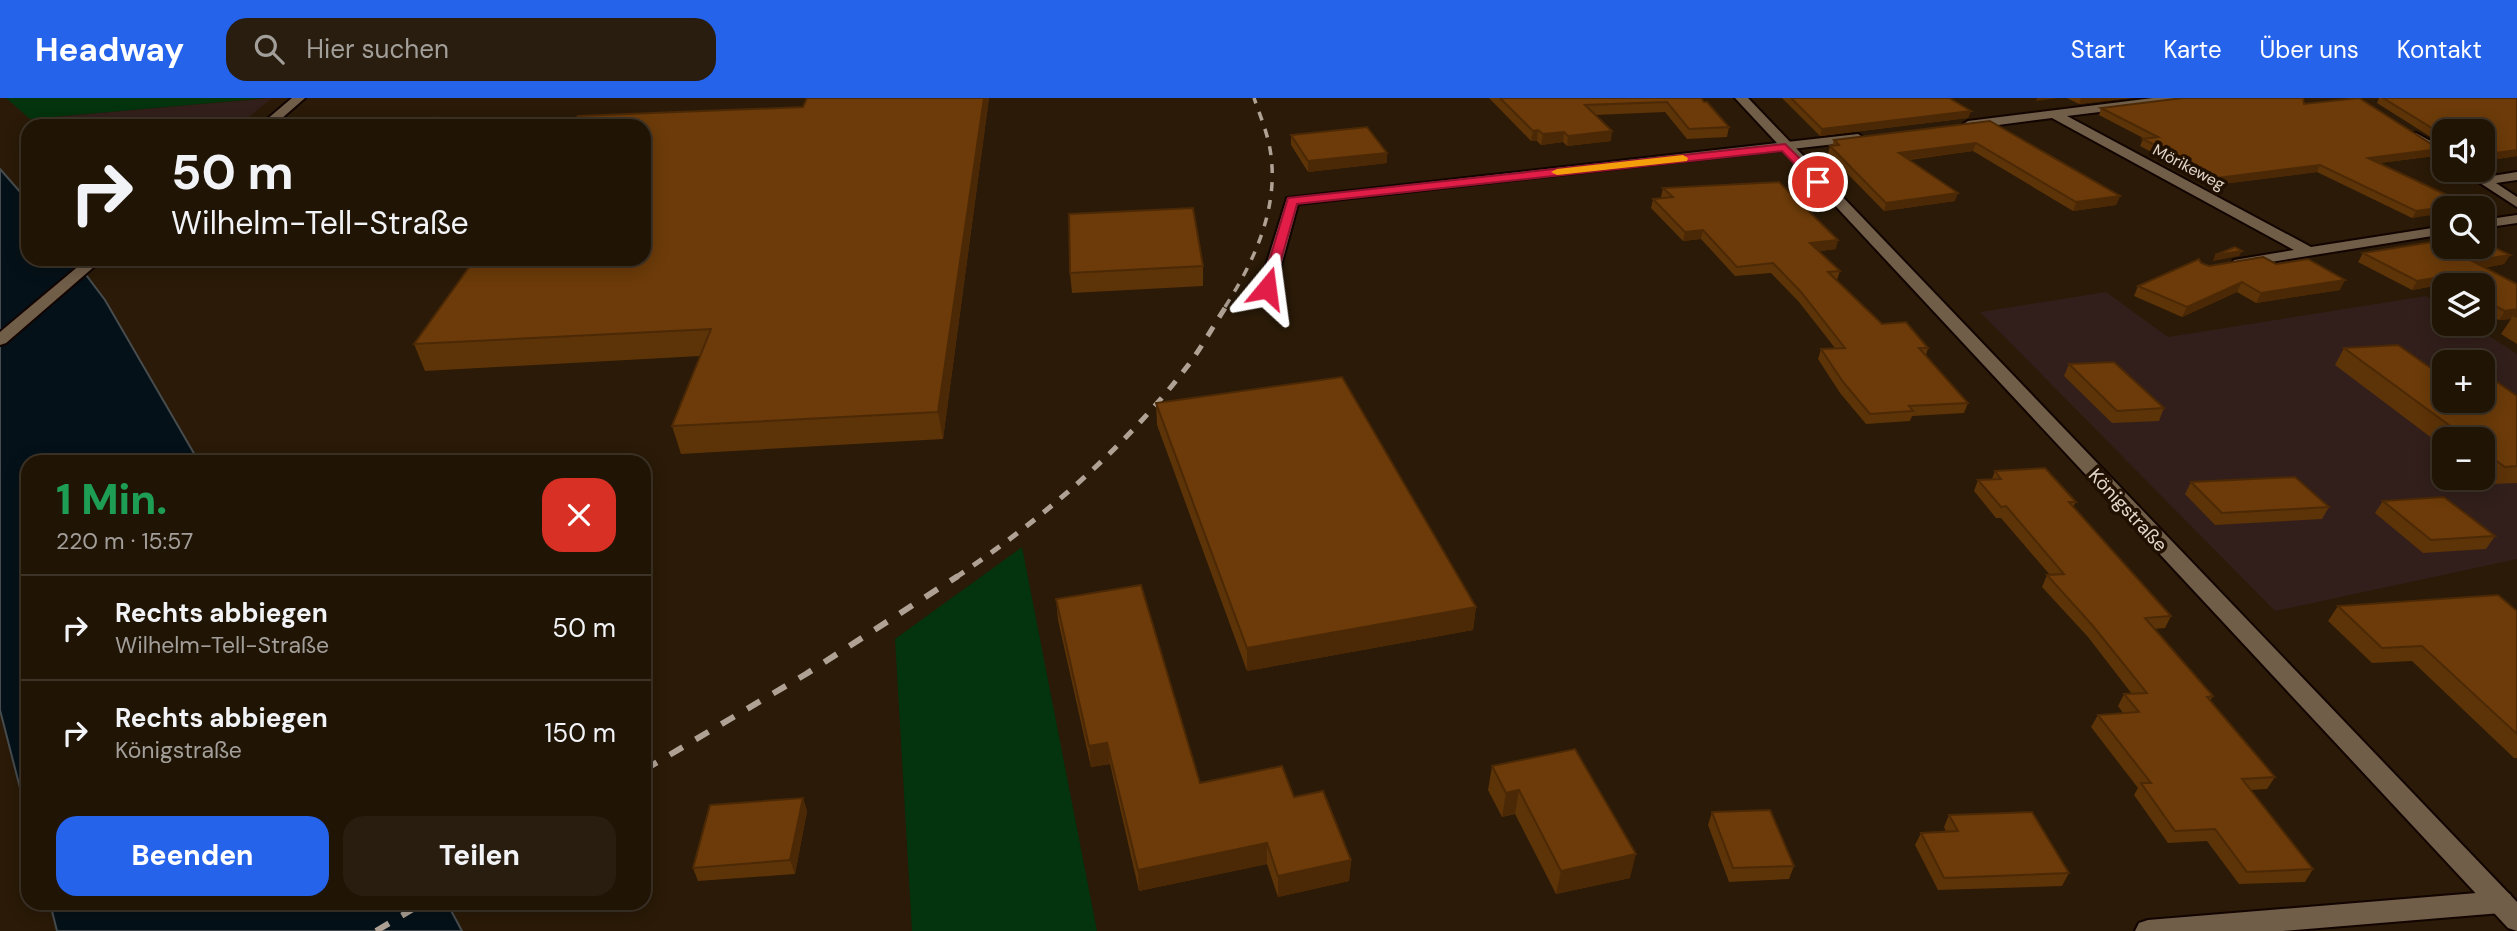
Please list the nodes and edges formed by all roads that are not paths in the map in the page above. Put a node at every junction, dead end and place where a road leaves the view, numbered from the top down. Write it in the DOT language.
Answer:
graph roads {
  1 [pos="299,98"];
  2 [pos="1741,98"];
  3 [pos="2180,98"];
  4 [pos="2054,114"];
  5 [pos="274,119"];
  6 [pos="1960,126"];
  7 [pos="2400,127"];
  8 [pos="1866,137"];
  9 [pos="1785,147"];
  10 [pos="2432,147"];
  11 [pos="2517,176"];
  12 [pos="2495,179"];
  13 [pos="2486,182"];
  14 [pos="2517,203"];
  15 [pos="2517,219"];
  16 [pos="2495,222"];
  17 [pos="2432,232"];
  18 [pos="2307,251"];
  19 [pos="2229,264"];
  20 [pos="88,266"];
  21 [pos="1267,288"];
  22 [pos="0,340"];
  23 [pos="2509,911"];
  24 [pos="2148,931"];
  1 -- 5 [label="street"];
  2 -- 9 [label="street, Königstraße"];
  3 -- 4 [label="street"];
  4 -- 6 [label="street"];
  4 -- 18 [label="street, Mörikeweg"];
  7 -- 10 [label="street"];
  8 -- 9 [label="street"];
  9 -- 21 [label="street"];
  9 -- 23 [label="street, Königstraße"];
  11 -- 12 [label="street"];
  13 -- 14 [label="street"];
  15 -- 16 [label="street"];
  17 -- 18 [label="street"];
  18 -- 19 [label="street"];
  20 -- 22 [label="street"];
  23 -- 24 [label="street"];
}
